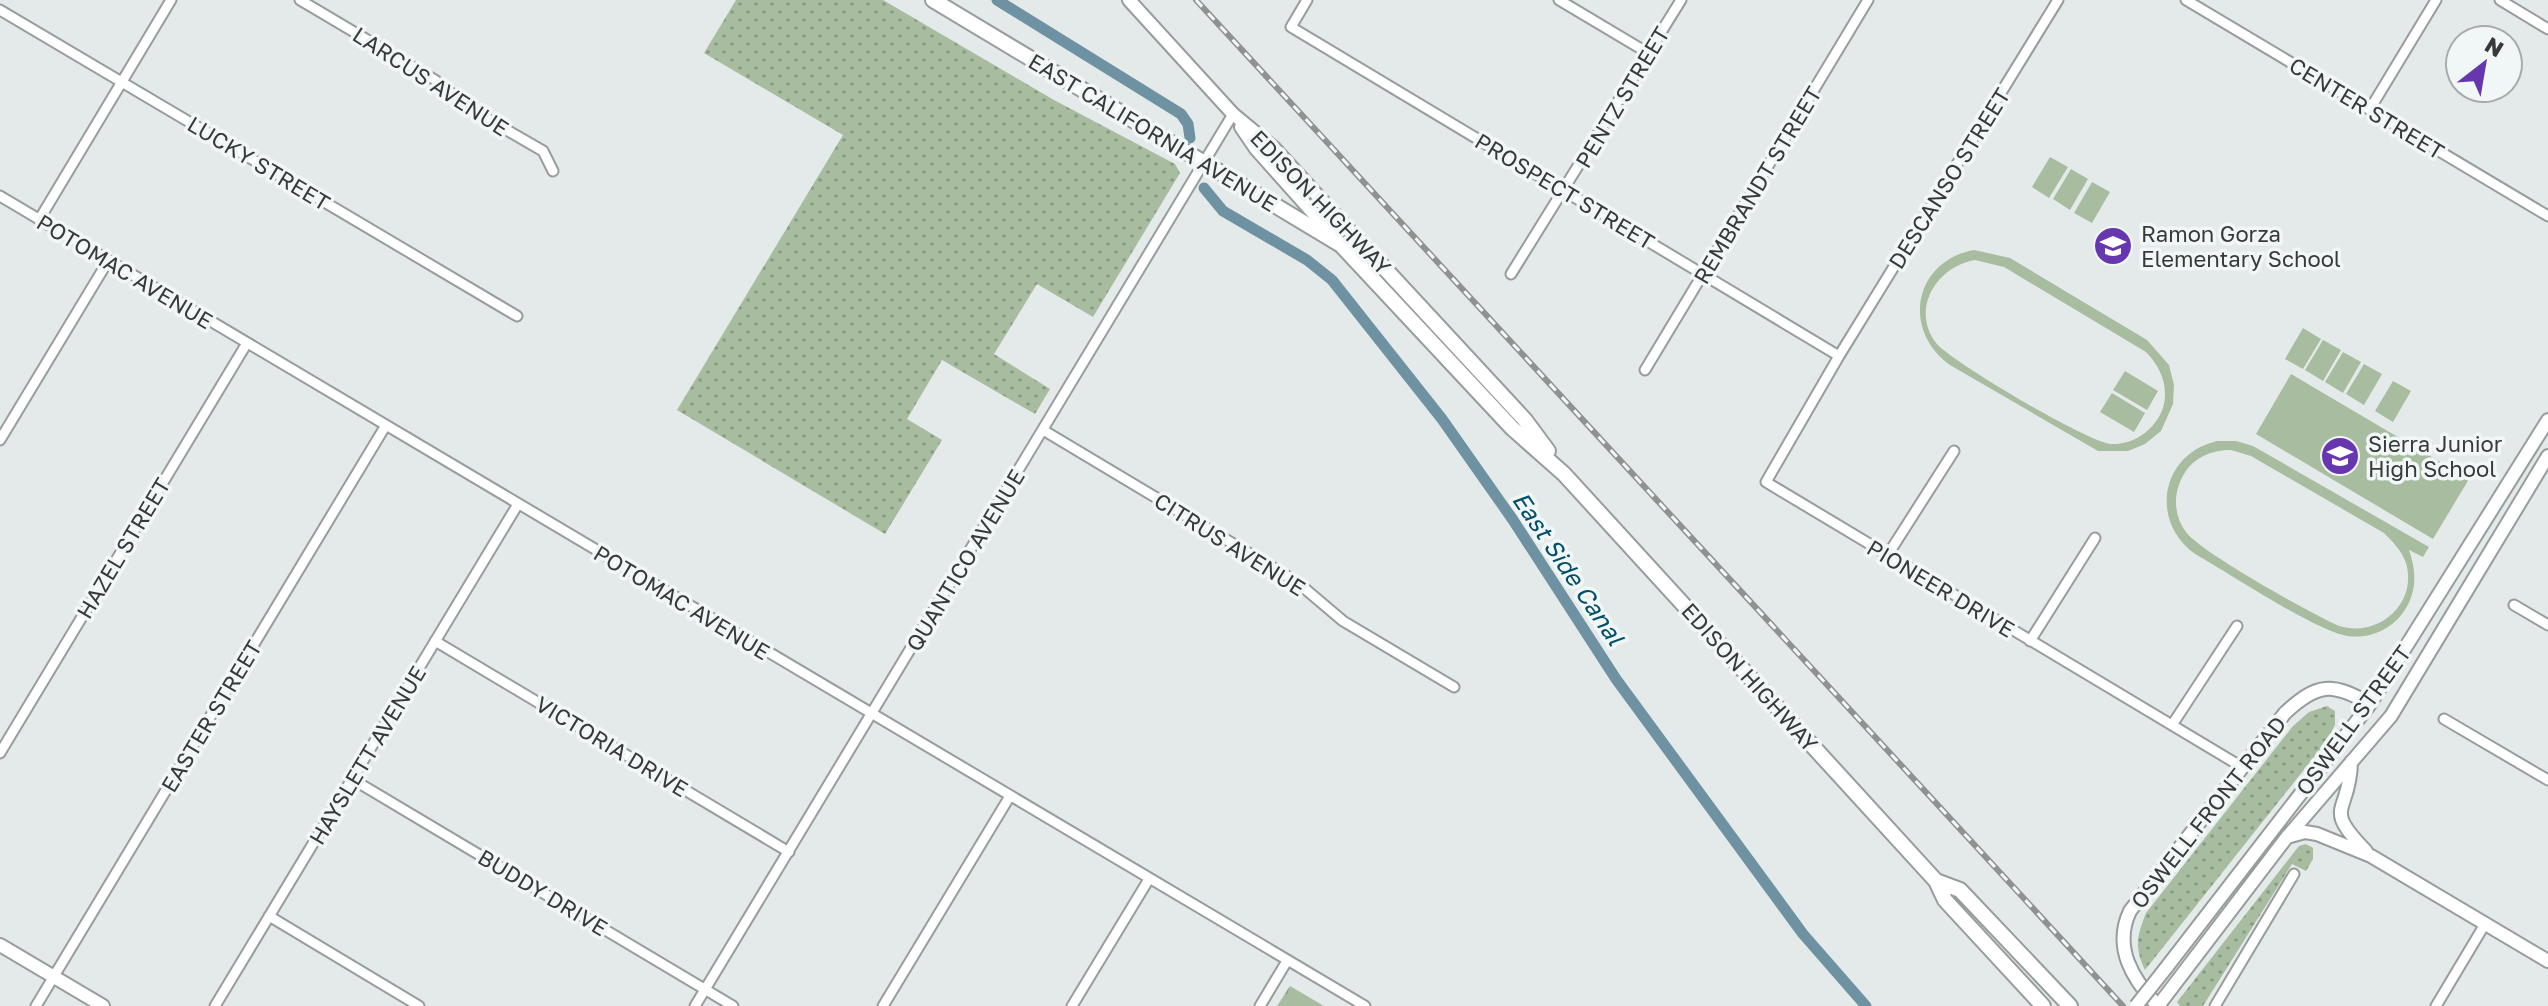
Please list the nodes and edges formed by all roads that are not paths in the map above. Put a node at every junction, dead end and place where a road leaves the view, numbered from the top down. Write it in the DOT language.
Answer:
graph roads {
  1 [pos="171,0"];
  2 [pos="300,0"];
  3 [pos="933,0"];
  4 [pos="1129,0"];
  5 [pos="1307,0"];
  6 [pos="1559,0"];
  7 [pos="1681,0"];
  8 [pos="1868,0"];
  9 [pos="2058,0"];
  10 [pos="2186,0"];
  11 [pos="2436,0"];
  12 [pos="2500,0"];
  13 [pos="0,10"];
  14 [pos="2548,29"];
  15 [pos="1648,53"];
  16 [pos="122,82"];
  17 [pos="2370,109"];
  18 [pos="1233,114"];
  19 [pos="1204,163"];
  20 [pos="553,171"];
  21 [pos="1565,190"];
  22 [pos="0,196"];
  23 [pos="2548,216"];
  24 [pos="39,220"];
  25 [pos="1341,245"];
  26 [pos="1375,258"];
  27 [pos="108,261"];
  28 [pos="1703,273"];
  29 [pos="1511,274"];
  30 [pos="517,316"];
  31 [pos="247,343"];
  32 [pos="1839,356"];
  33 [pos="1645,370"];
  34 [pos="2548,420"];
  35 [pos="386,425"];
  36 [pos="1043,430"];
  37 [pos="0,440"];
  38 [pos="1954,451"];
  39 [pos="2548,456"];
  40 [pos="1564,474"];
  41 [pos="518,504"];
  42 [pos="2095,538"];
  43 [pos="1887,556"];
  44 [pos="2514,605"];
  45 [pos="2548,625"];
  46 [pos="2237,626"];
  47 [pos="435,641"];
  48 [pos="2030,641"];
  49 [pos="1454,687"];
  50 [pos="2370,704"];
  51 [pos="872,714"];
  52 [pos="2444,719"];
  53 [pos="2172,725"];
  54 [pos="0,753"];
  55 [pos="2351,762"];
  56 [pos="2242,767"];
  57 [pos="352,779"];
  58 [pos="2548,780"];
  59 [pos="1010,796"];
  60 [pos="2287,837"];
  61 [pos="789,852"];
  62 [pos="2371,856"];
  63 [pos="2294,874"];
  64 [pos="1149,879"];
  65 [pos="1936,881"];
  66 [pos="269,916"];
  67 [pos="2485,924"];
  68 [pos="0,945"];
  69 [pos="1287,961"];
  70 [pos="2548,961"];
  71 [pos="54,977"];
  72 [pos="705,989"];
  73 [pos="2155,1002"];
  74 [pos="36,1006"];
  75 [pos="103,1006"];
  76 [pos="215,1006"];
  77 [pos="419,1006"];
  78 [pos="695,1006"];
  79 [pos="733,1006"];
  80 [pos="883,1006"];
  81 [pos="1072,1006"];
  82 [pos="1260,1006"];
  83 [pos="1365,1006"];
  84 [pos="2043,1006"];
  85 [pos="2069,1006"];
  86 [pos="2136,1006"];
  87 [pos="2215,1006"];
  88 [pos="2436,1006"];
  1 -- 16 [label="street"];
  2 -- 20 [label="street, LARCUS AVENUE"];
  3 -- 19 [label="main road, EAST CALIFORNIA AVENUE"];
  4 -- 18 [label="main road, EDISON HIGHWAY"];
  5 -- 21 [label="street, PROSPECT STREET"];
  6 -- 15 [label="street"];
  7 -- 15 [label="street, PENTZ STREET"];
  8 -- 28 [label="street, REMBRANDT STREET"];
  9 -- 32 [label="street, DESCANSO STREET"];
  10 -- 17 [label="street, CENTER STREET"];
  11 -- 17 [label="street"];
  12 -- 14 [label="street"];
  13 -- 16 [label="street, LUCKY STREET"];
  15 -- 21 [label="street, PENTZ STREET"];
  16 -- 24 [label="street"];
  16 -- 30 [label="street, LUCKY STREET"];
  17 -- 23 [label="street, CENTER STREET"];
  18 -- 19 [label="street, QUANTICO AVENUE"];
  18 -- 25 [label="main road, EDISON HIGHWAY"];
  18 -- 26 [label="main road, EDISON HIGHWAY"];
  19 -- 25 [label="main road, EAST CALIFORNIA AVENUE"];
  19 -- 36 [label="street, QUANTICO AVENUE"];
  21 -- 28 [label="street, PROSPECT STREET"];
  21 -- 29 [label="street, PENTZ STREET"];
  22 -- 24 [label="street, POTOMAC AVENUE"];
  24 -- 27 [label="street, POTOMAC AVENUE"];
  25 -- 26 [label="main road, EAST CALIFORNIA AVENUE"];
  25 -- 40 [label="main road, EDISON HIGHWAY"];
  26 -- 40 [label="main road, EDISON HIGHWAY"];
  27 -- 31 [label="street, POTOMAC AVENUE"];
  27 -- 37 [label="street"];
  28 -- 32 [label="street, PROSPECT STREET"];
  28 -- 33 [label="street, REMBRANDT STREET"];
  31 -- 35 [label="street, POTOMAC AVENUE"];
  31 -- 54 [label="street, HAZEL STREET"];
  32 -- 43 [label="street, PIONEER DRIVE"];
  34 -- 50 [label="main road, OSWELL STREET"];
  35 -- 41 [label="street, POTOMAC AVENUE"];
  35 -- 71 [label="street, EASTER STREET"];
  36 -- 49 [label="street, CITRUS AVENUE"];
  36 -- 51 [label="street, QUANTICO AVENUE"];
  38 -- 43 [label="street"];
  39 -- 55 [label="main road, OSWELL STREET"];
  40 -- 65 [label="main road, EDISON HIGHWAY"];
  41 -- 47 [label="street, HAYSLETT AVENUE"];
  41 -- 51 [label="street, POTOMAC AVENUE"];
  42 -- 48 [label="street"];
  43 -- 48 [label="street, PIONEER DRIVE"];
  44 -- 45 [label="street"];
  46 -- 53 [label="street"];
  47 -- 57 [label="street, HAYSLETT AVENUE"];
  47 -- 61 [label="street, VICTORIA DRIVE"];
  48 -- 53 [label="street, PIONEER DRIVE"];
  50 -- 56 [label="main road, OSWELL FRONT ROAD"];
  50 -- 86 [label="main road, OSWELL STREET, bridge"];
  51 -- 59 [label="street, POTOMAC AVENUE"];
  51 -- 61 [label="street, QUANTICO AVENUE"];
  52 -- 58 [label="street"];
  53 -- 56 [label="street, PIONEER DRIVE"];
  55 -- 60 [label="main road, OSWELL STREET"];
  55 -- 62 [label="main road"];
  56 -- 73 [label="main road, OSWELL FRONT ROAD"];
  57 -- 66 [label="street, HAYSLETT AVENUE"];
  57 -- 72 [label="street, BUDDY DRIVE"];
  59 -- 64 [label="street, POTOMAC AVENUE"];
  59 -- 80 [label="street"];
  60 -- 62 [label="main road"];
  60 -- 73 [label="main road, OSWELL STREET"];
  61 -- 72 [label="street, QUANTICO AVENUE"];
  62 -- 67 [label="main road"];
  63 -- 87 [label="street"];
  64 -- 69 [label="street, POTOMAC AVENUE"];
  64 -- 81 [label="street"];
  65 -- 84 [label="main road, EDISON HIGHWAY"];
  65 -- 85 [label="main road, EDISON HIGHWAY"];
  66 -- 76 [label="street, HAYSLETT AVENUE"];
  66 -- 77 [label="street"];
  67 -- 70 [label="main road"];
  67 -- 88 [label="street"];
  68 -- 71 [label="main road"];
  69 -- 82 [label="street"];
  69 -- 83 [label="street, POTOMAC AVENUE"];
  71 -- 74 [label="street, EASTER STREET"];
  71 -- 75 [label="main road"];
  72 -- 78 [label="street, QUANTICO AVENUE"];
  72 -- 79 [label="street, BUDDY DRIVE"];
}
